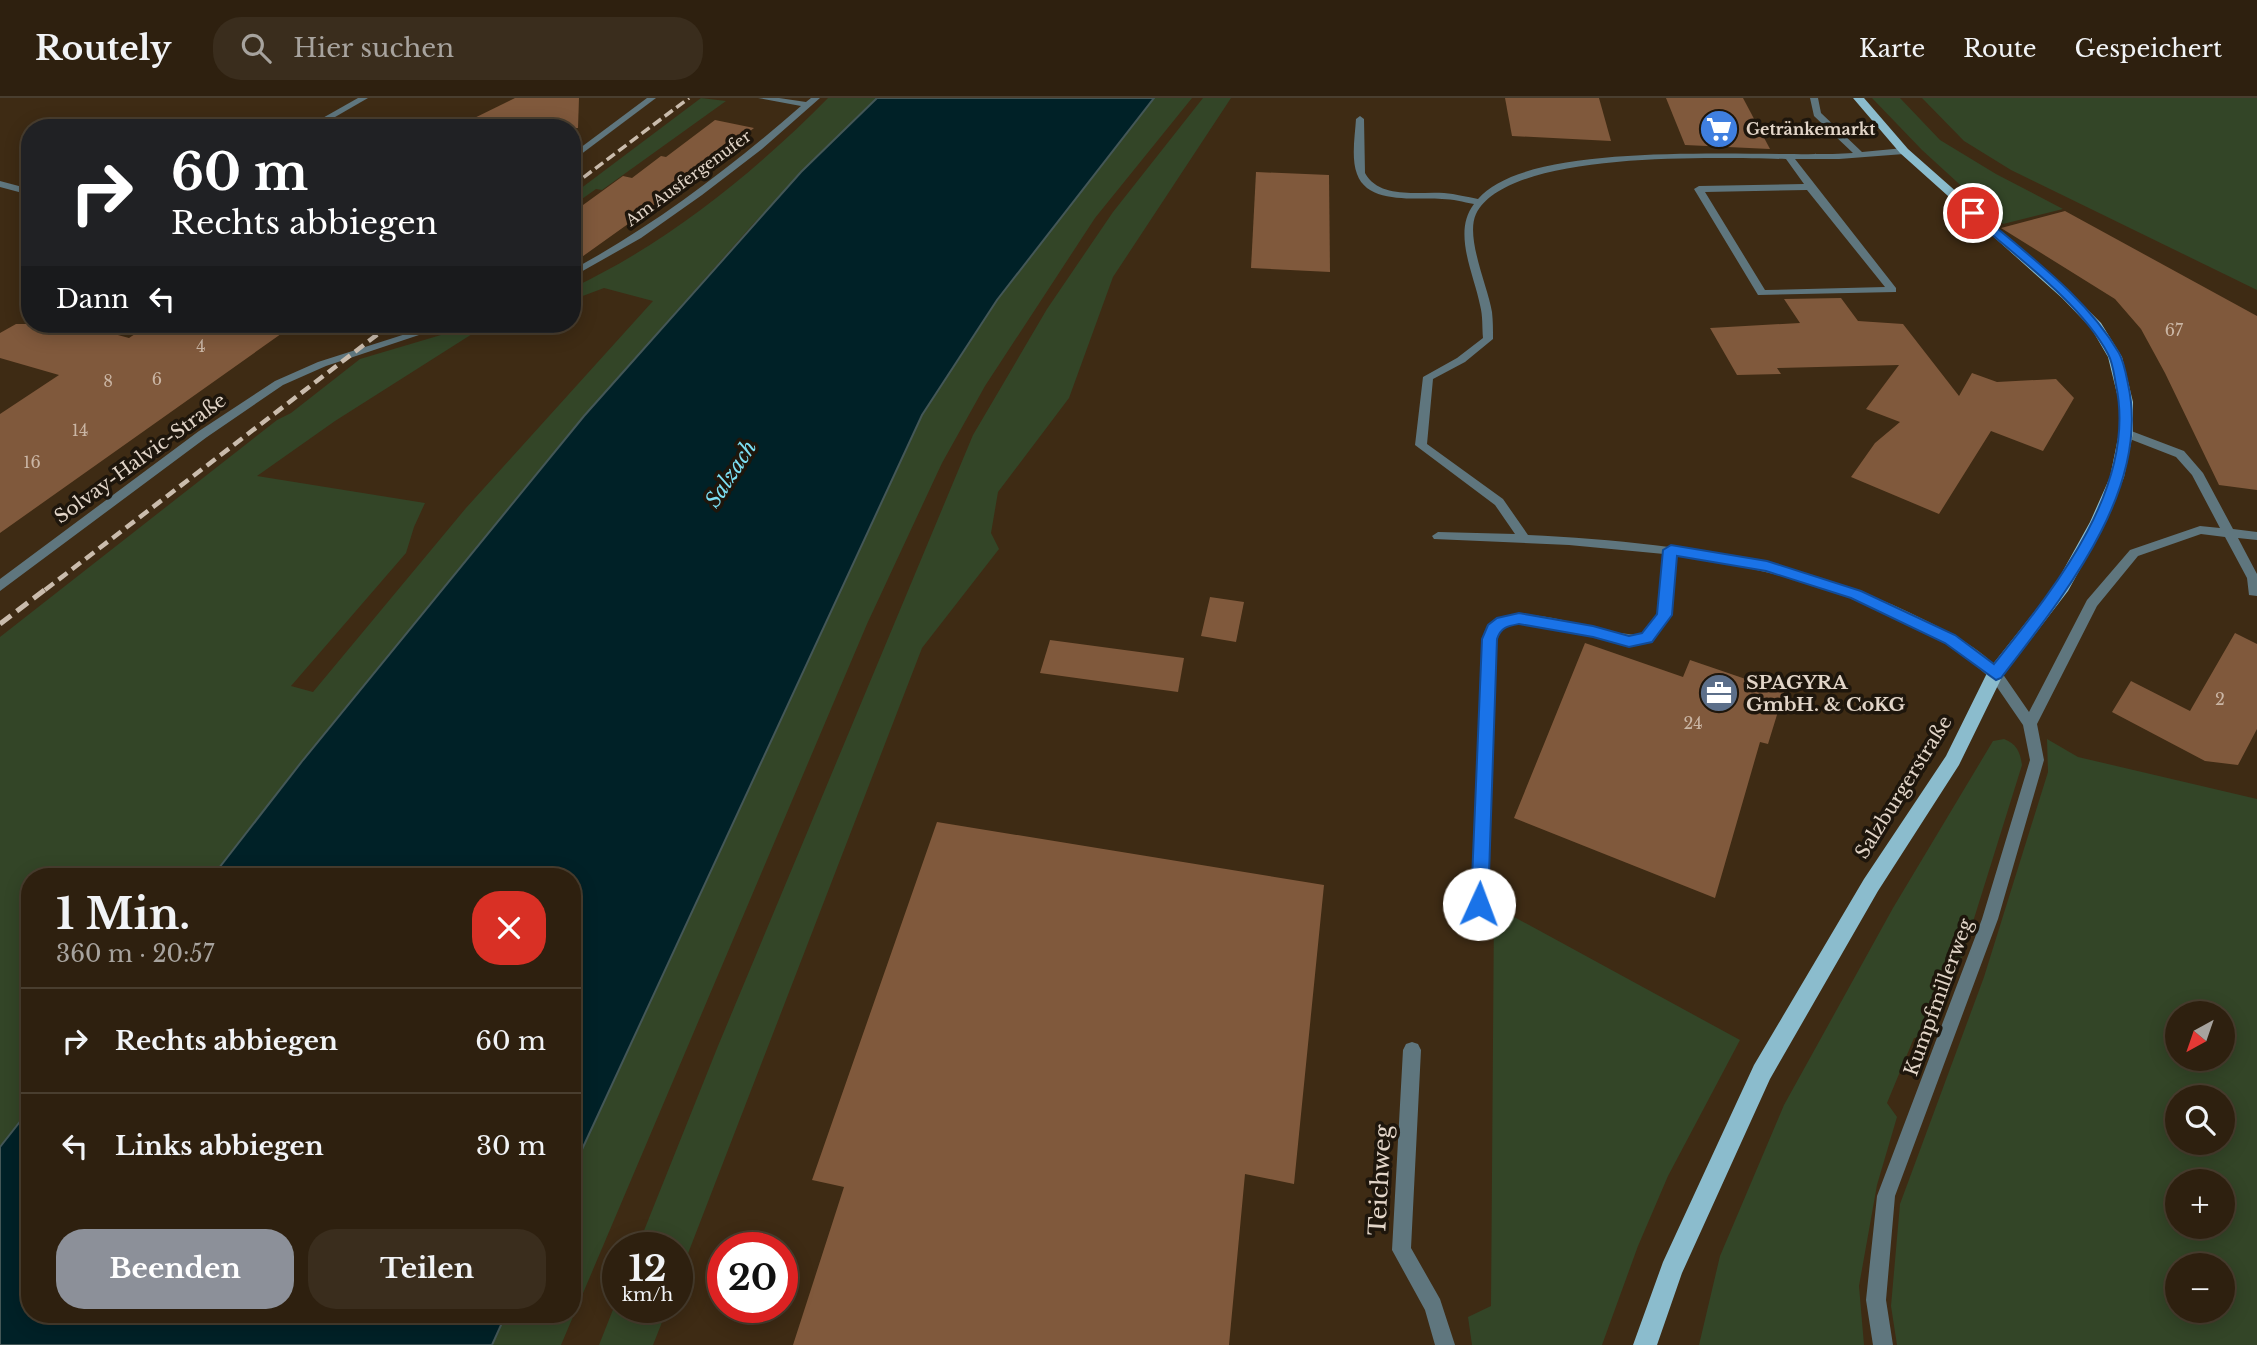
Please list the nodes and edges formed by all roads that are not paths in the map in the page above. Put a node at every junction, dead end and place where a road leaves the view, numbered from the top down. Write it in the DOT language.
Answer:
graph roads {
  1 [pos="364,98"];
  2 [pos="652,98"];
  3 [pos="762,98"];
  4 [pos="1814,98"];
  5 [pos="1858,98"];
  6 [pos="813,101"];
  7 [pos="326,119"];
  8 [pos="1360,119"];
  9 [pos="581,151"];
  10 [pos="1904,151"];
  11 [pos="1859,154"];
  12 [pos="1787,156"];
  13 [pos="0,184"];
  14 [pos="1810,187"];
  15 [pos="21,190"];
  16 [pos="1477,202"];
  17 [pos="581,270"];
  18 [pos="419,333"];
  19 [pos="2126,433"];
  20 [pos="2232,534"];
  21 [pos="1438,536"];
  22 [pos="2257,537"];
  23 [pos="1524,538"];
  24 [pos="1671,550"];
  25 [pos="0,586"];
  26 [pos="2254,592"];
  27 [pos="1996,674"];
  28 [pos="2030,724"];
  29 [pos="1479,904"];
  30 [pos="1412,1050"];
  31 [pos="1445,1345"];
  32 [pos="1645,1345"];
  33 [pos="1883,1345"];
  1 -- 7 [label="street"];
  2 -- 9 [label="street"];
  3 -- 6 [label="street"];
  4 -- 11 [label="street"];
  5 -- 10 [label="main road, Salzburgerstraße"];
  6 -- 17 [label="street, Am Ausfergenufer"];
  8 -- 16 [label="street"];
  10 -- 11 [label="street"];
  10 -- 19 [label="main road, Salzburgerstraße"];
  11 -- 12 [label="street"];
  12 -- 14 [label="street"];
  12 -- 16 [label="street"];
  13 -- 15 [label="street"];
  14 -- 14 [label="street"];
  16 -- 23 [label="street"];
  18 -- 25 [label="street, Solvay-Halvic-Straße"];
  19 -- 20 [label="street"];
  19 -- 27 [label="main road, Salzburgerstraße"];
  20 -- 22 [label="street"];
  20 -- 26 [label="street"];
  20 -- 28 [label="street"];
  21 -- 23 [label="street, Kumpfmillerweg"];
  23 -- 24 [label="street, Kumpfmillerweg"];
  24 -- 27 [label="street, Kumpfmillerweg"];
  24 -- 29 [label="street"];
  27 -- 28 [label="street, Kumpfmillerweg"];
  27 -- 32 [label="main road, Salzburgerstraße"];
  28 -- 33 [label="street, Kumpfmillerweg"];
  30 -- 31 [label="street, Teichweg"];
}
